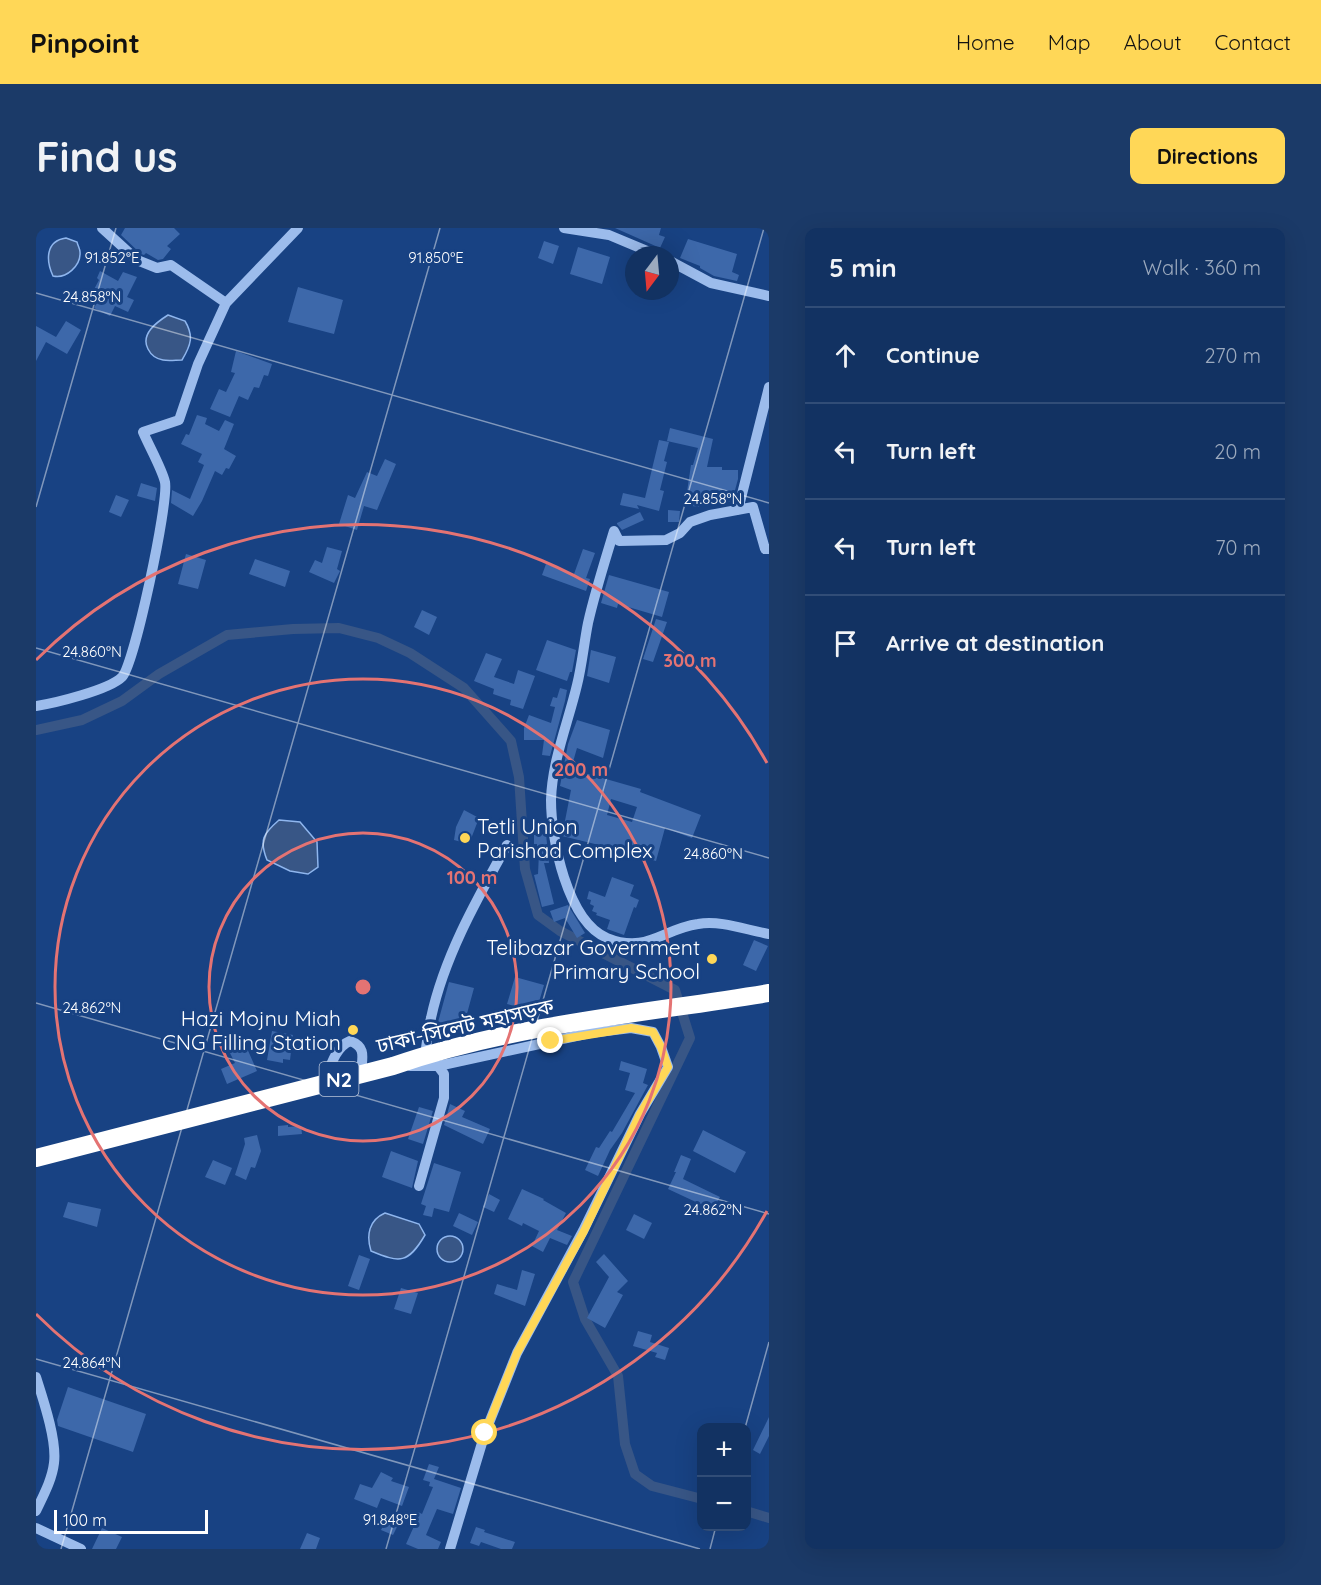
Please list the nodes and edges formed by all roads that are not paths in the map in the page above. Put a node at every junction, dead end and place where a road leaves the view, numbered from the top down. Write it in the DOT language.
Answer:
graph roads {
  1 [pos="102,228"];
  2 [pos="298,228"];
  3 [pos="564,228"];
  4 [pos="635,246"];
  5 [pos="679,266"];
  6 [pos="769,296"];
  7 [pos="226,303"];
  8 [pos="769,387"];
  9 [pos="738,510"];
  10 [pos="769,549"];
  11 [pos="36,706"];
  12 [pos="507,845"];
  13 [pos="769,934"];
  14 [pos="769,993"];
  15 [pos="432,1060"];
  16 [pos="361,1073"];
  17 [pos="324,1083"];
  18 [pos="36,1158"];
  19 [pos="419,1186"];
  20 [pos="36,1377"];
  21 [pos="36,1511"];
  22 [pos="36,1528"];
  23 [pos="81,1549"];
  24 [pos="450,1549"];
  1 -- 7 [label="street"];
  2 -- 7 [label="street"];
  3 -- 4 [label="street"];
  5 -- 6 [label="street"];
  7 -- 11 [label="street"];
  8 -- 9 [label="street"];
  9 -- 10 [label="street"];
  9 -- 13 [label="street"];
  12 -- 15 [label="street"];
  14 -- 15 [label="highway, ঢাকা-সিলেট মহাসড়ক / N2"];
  15 -- 16 [label="highway, ঢাকা-সিলেট মহাসড়ক / N2"];
  15 -- 19 [label="street"];
  15 -- 24 [label="street"];
  16 -- 17 [label="highway, ঢাকা-সিলেট মহাসড়ক / N2"];
  16 -- 17 [label="street"];
  17 -- 18 [label="highway, ঢাকা-সিলেট মহাসড়ক / N2"];
  20 -- 21 [label="street"];
  22 -- 23 [label="street"];
}
